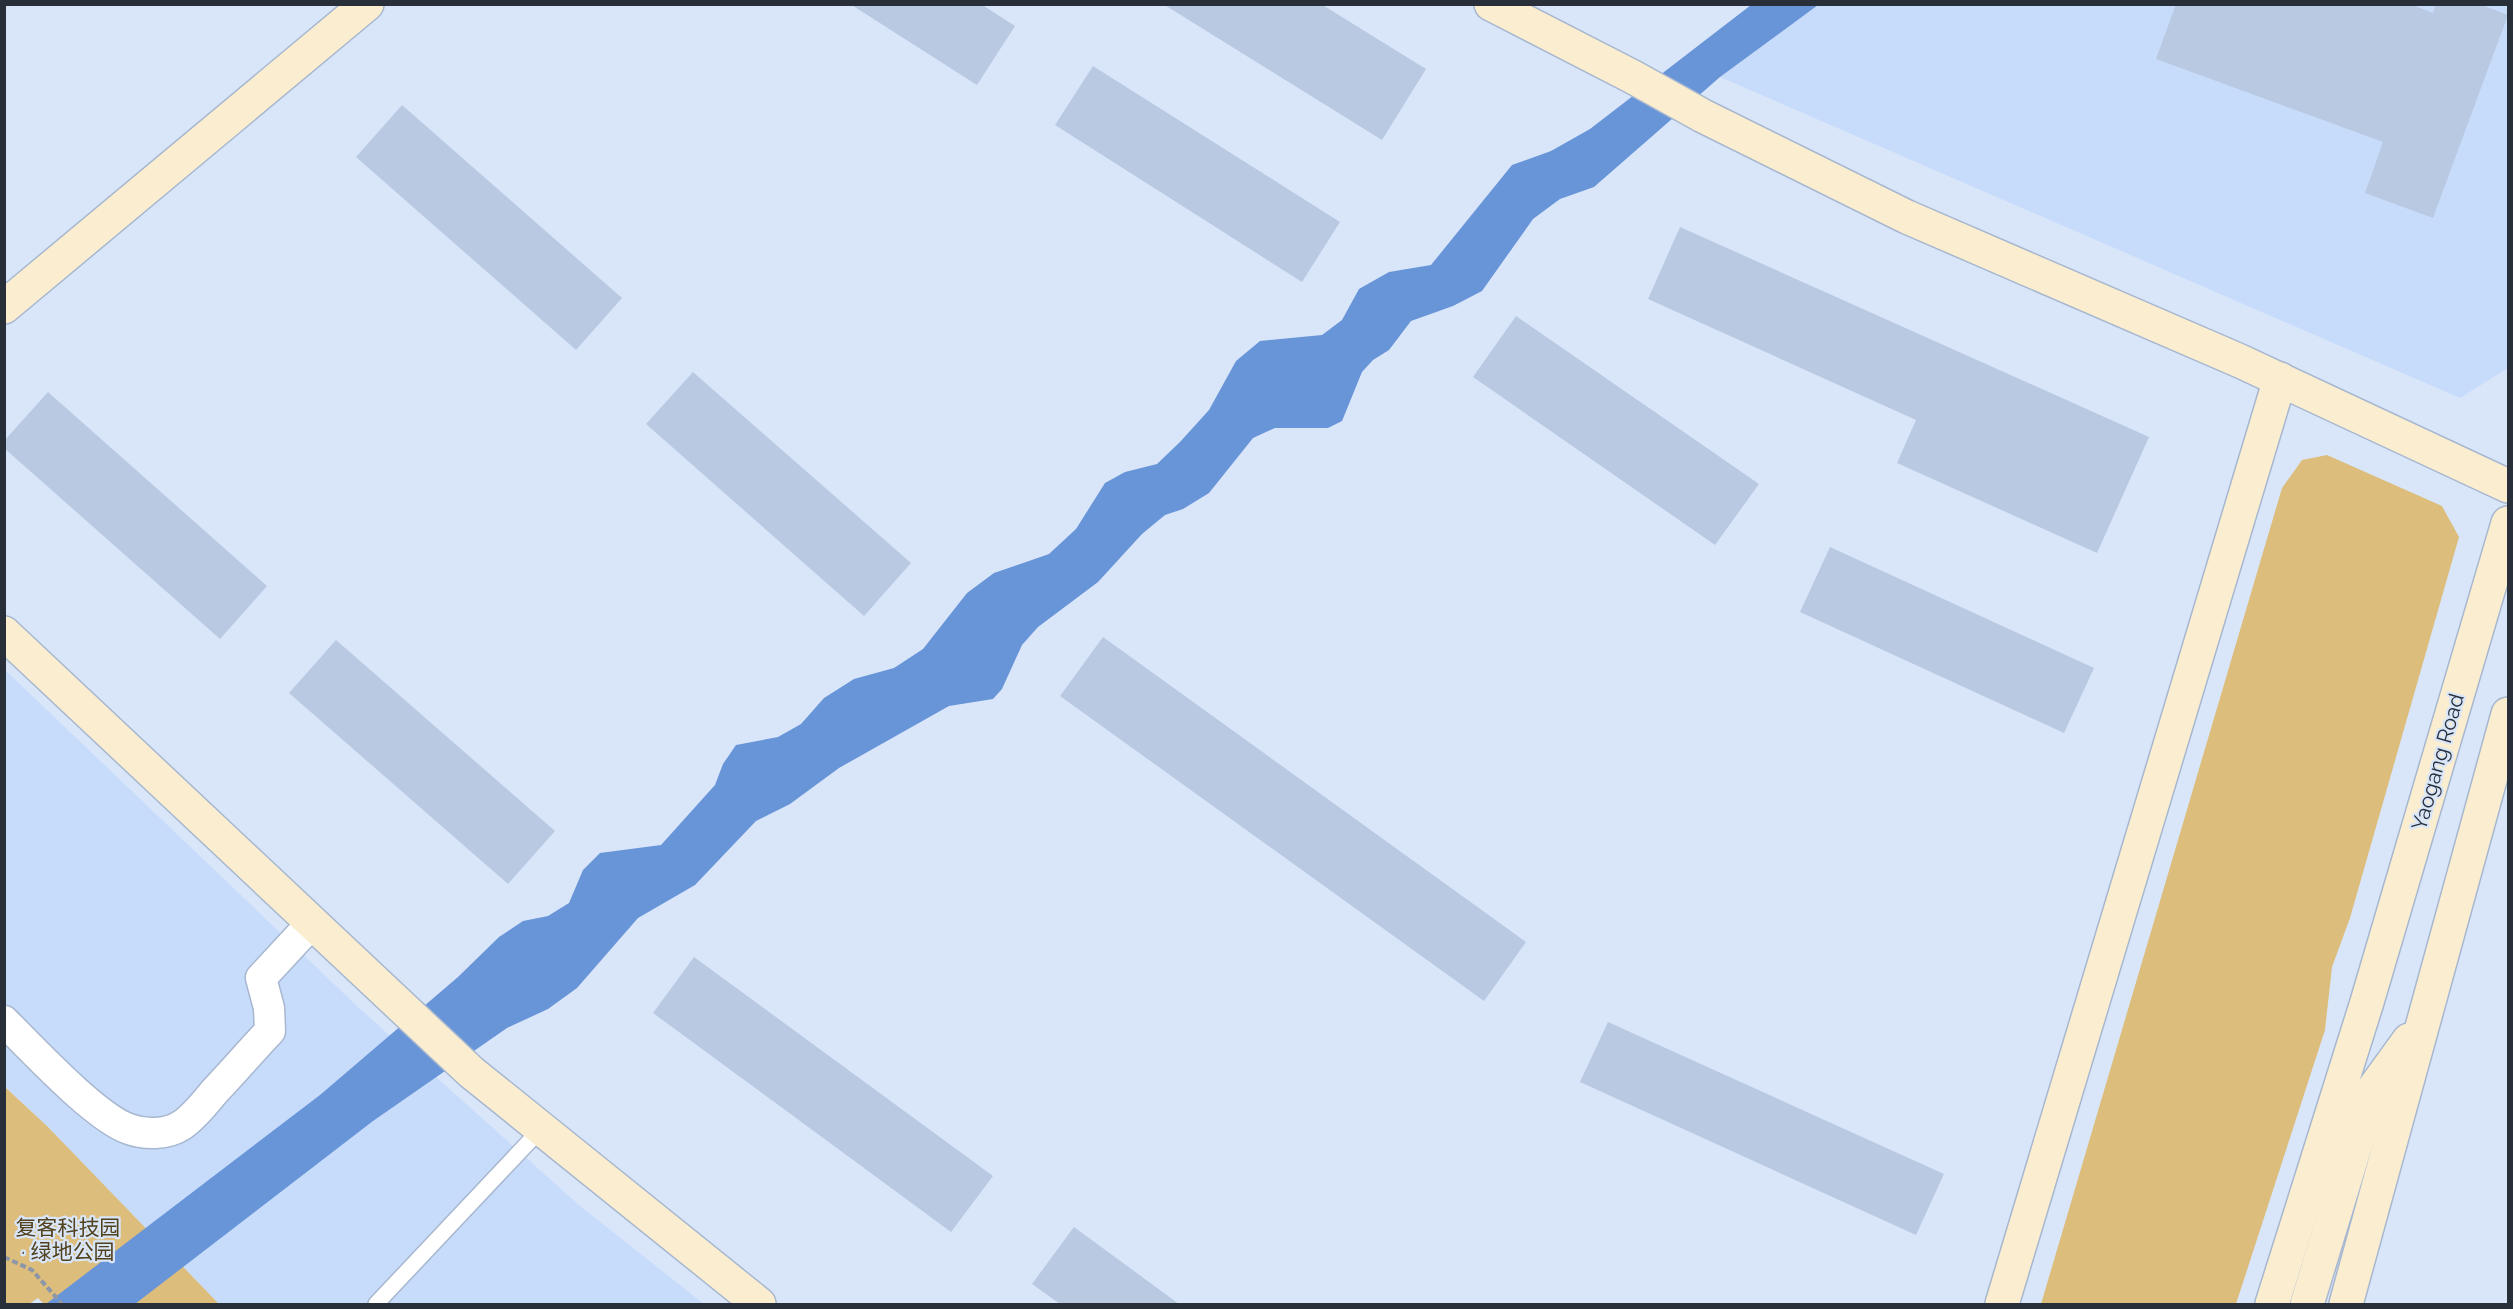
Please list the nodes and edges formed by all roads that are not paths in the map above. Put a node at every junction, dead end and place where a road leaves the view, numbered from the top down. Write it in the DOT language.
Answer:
graph roads {
  1 [pos="367,4"];
  2 [pos="1491,4"];
  3 [pos="4,307"];
  4 [pos="2280,379"];
  5 [pos="2508,486"];
  6 [pos="2508,523"];
  7 [pos="4,633"];
  8 [pos="2508,714"];
  9 [pos="312,923"];
  10 [pos="2367,1002"];
  11 [pos="4,1021"];
  12 [pos="2422,1022"];
  13 [pos="2372,1091"];
  14 [pos="541,1129"];
  15 [pos="376,1305"];
  16 [pos="759,1305"];
  17 [pos="2002,1305"];
  18 [pos="2272,1305"];
  19 [pos="2307,1305"];
  20 [pos="2346,1305"];
  1 -- 3 [label="street"];
  2 -- 4 [label="street"];
  4 -- 5 [label="street"];
  4 -- 17 [label="street"];
  6 -- 10 [label="street, Yaogang Road"];
  7 -- 9 [label="street"];
  8 -- 12 [label="street"];
  9 -- 11 [label="street"];
  9 -- 14 [label="street"];
  10 -- 13 [label="street"];
  10 -- 18 [label="street, Yaogang Road"];
  12 -- 13 [label="street"];
  12 -- 20 [label="street"];
  13 -- 19 [label="street"];
  14 -- 15 [label="lane"];
  14 -- 16 [label="street"];
}
